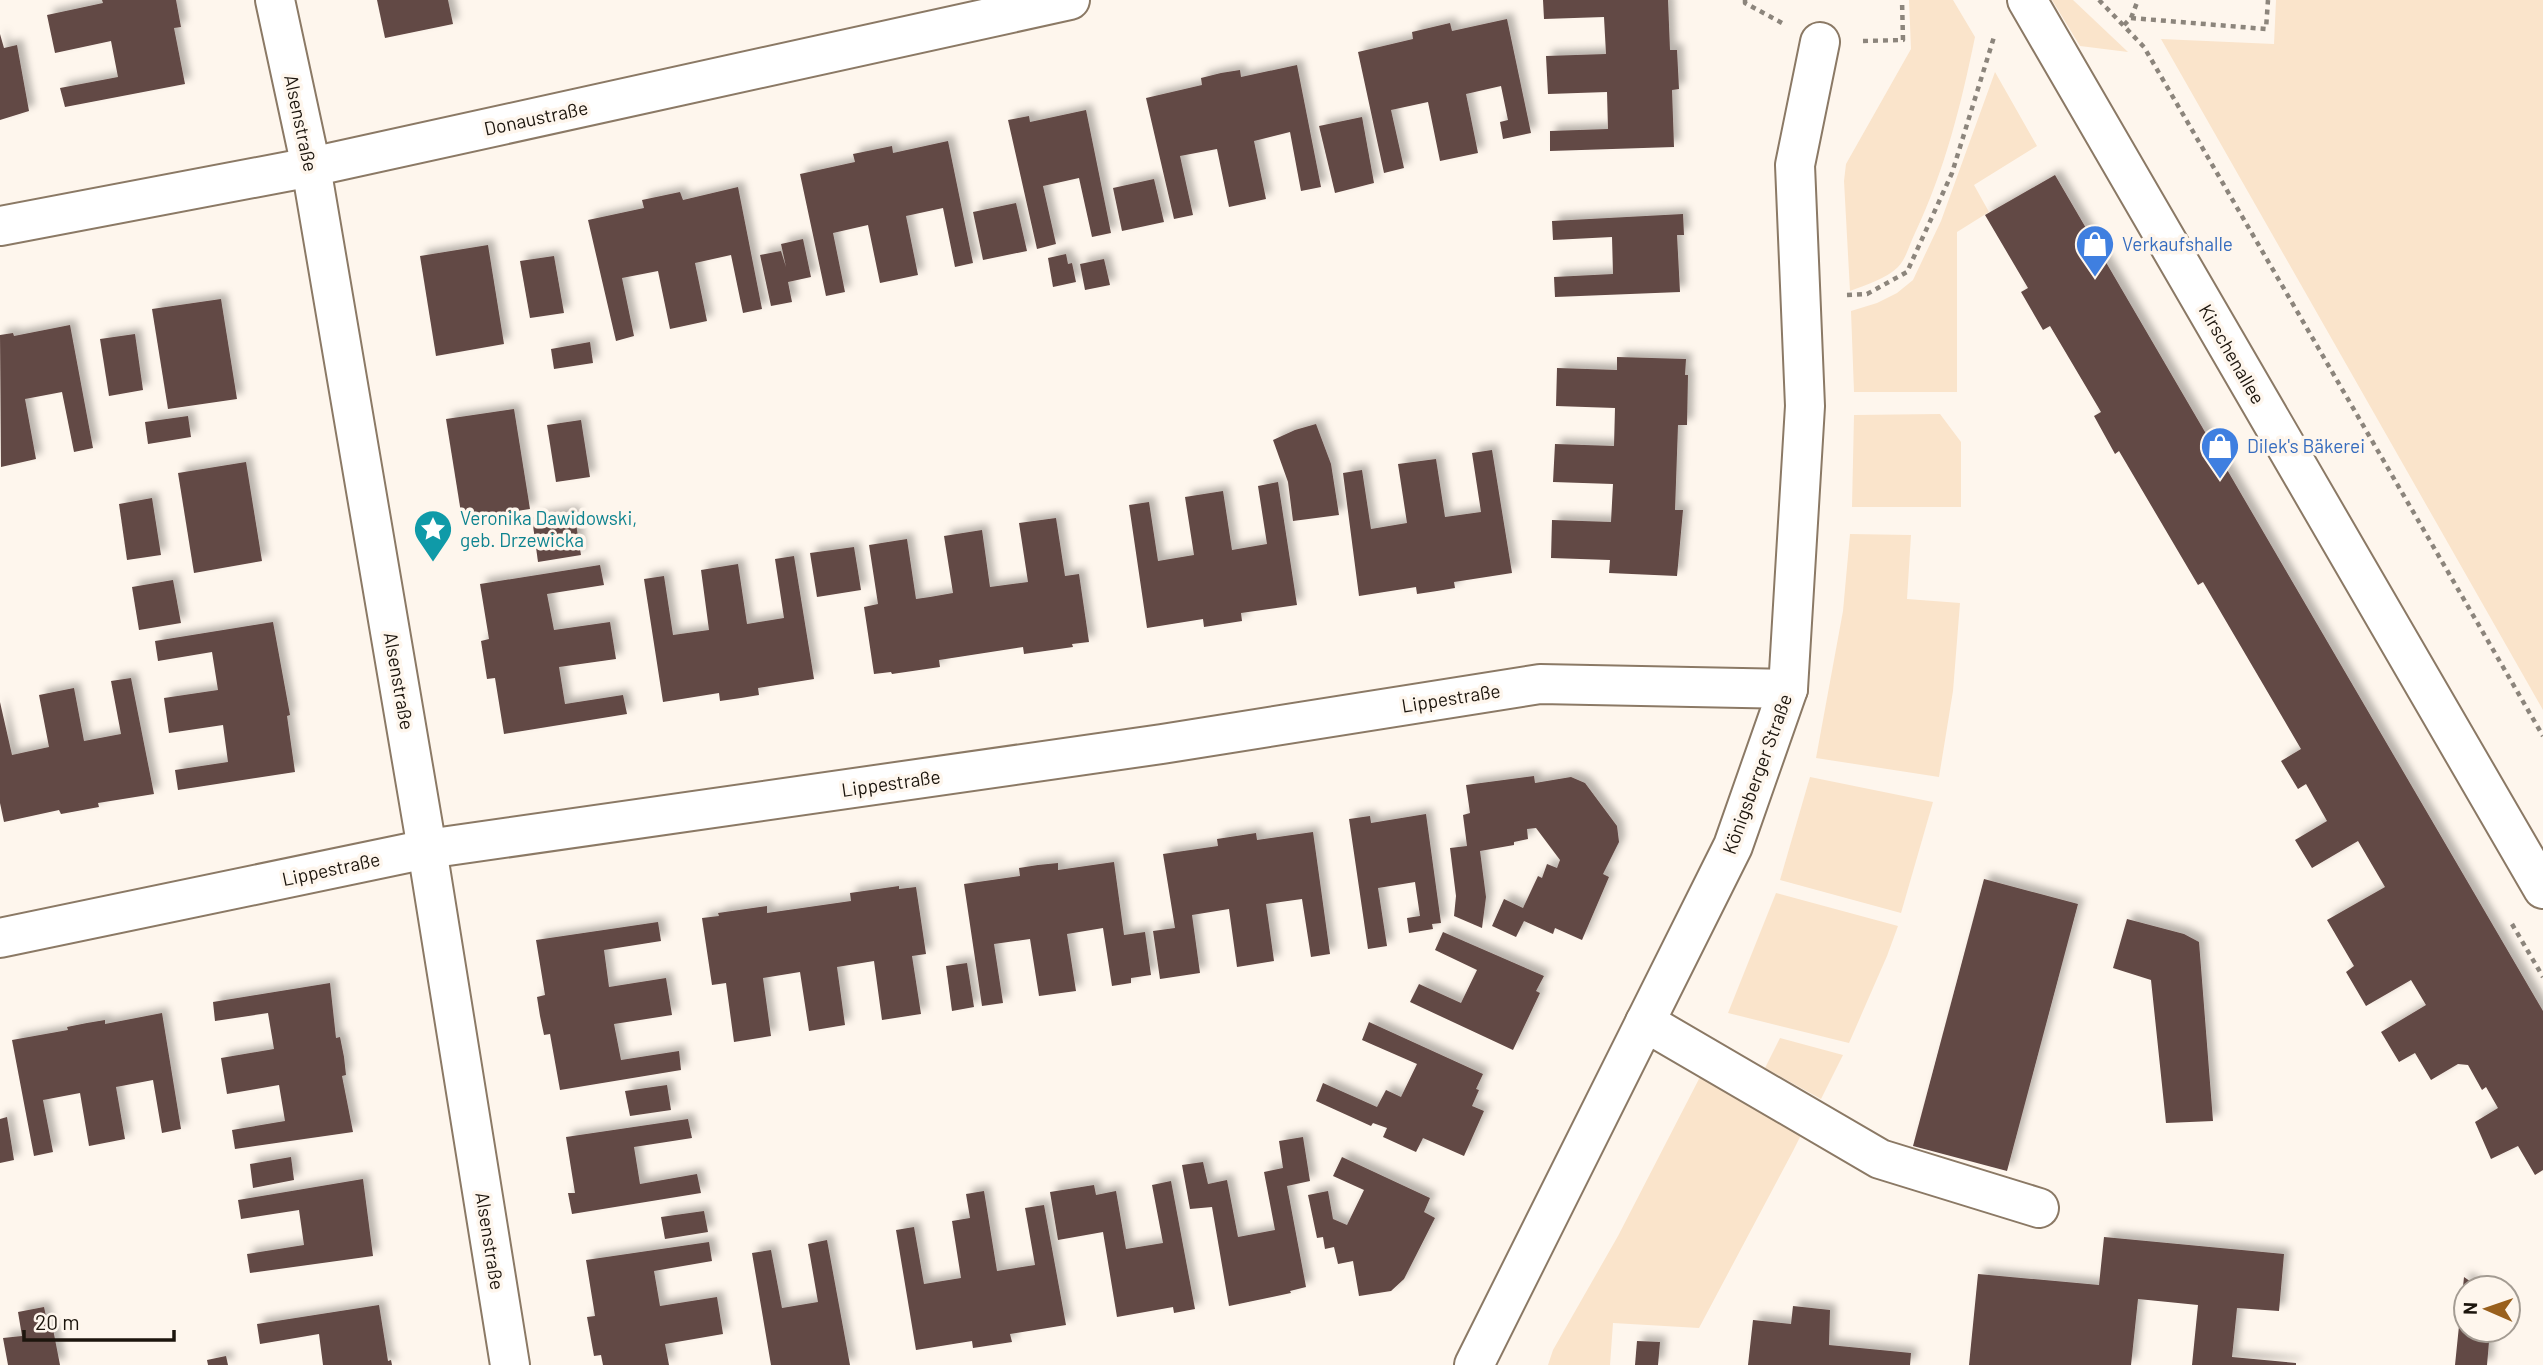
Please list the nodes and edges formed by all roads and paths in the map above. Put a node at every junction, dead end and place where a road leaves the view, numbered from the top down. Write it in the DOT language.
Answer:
graph roads {
  1 [pos="275,0"];
  2 [pos="1070,0"];
  3 [pos="2027,0"];
  4 [pos="2099,0"];
  5 [pos="2138,0"];
  6 [pos="2267,0"];
  7 [pos="2131,18"];
  8 [pos="2124,25"];
  9 [pos="1995,34"];
  10 [pos="1820,42"];
  11 [pos="311,167"];
  12 [pos="0,226"];
  13 [pos="1801,298"];
  14 [pos="1788,689"];
  15 [pos="2543,736"];
  16 [pos="427,849"];
  17 [pos="2543,889"];
  18 [pos="0,938"];
  19 [pos="1645,1022"];
  20 [pos="2039,1208"];
  21 [pos="510,1365"];
  22 [pos="1474,1365"];
  1 -- 11 [label="street, Alsenstraße"];
  2 -- 11 [label="street, Donaustraße"];
  3 -- 17 [label="street, Kirschenallee"];
  4 -- 8 [label="path"];
  5 -- 7 [label="path"];
  6 -- 7 [label="path"];
  7 -- 8 [label="path"];
  8 -- 15 [label="path"];
  9 -- 13 [label="path"];
  10 -- 13 [label="street, Königsberger Straße"];
  11 -- 12 [label="street, Donaustraße"];
  11 -- 16 [label="street, Alsenstraße"];
  13 -- 14 [label="street, Königsberger Straße"];
  14 -- 16 [label="street, Lippestraße"];
  14 -- 19 [label="street, Königsberger Straße"];
  16 -- 18 [label="street, Lippestraße"];
  16 -- 21 [label="street, Alsenstraße"];
  19 -- 20 [label="street"];
  19 -- 22 [label="street, Königsberger Straße"];
}
